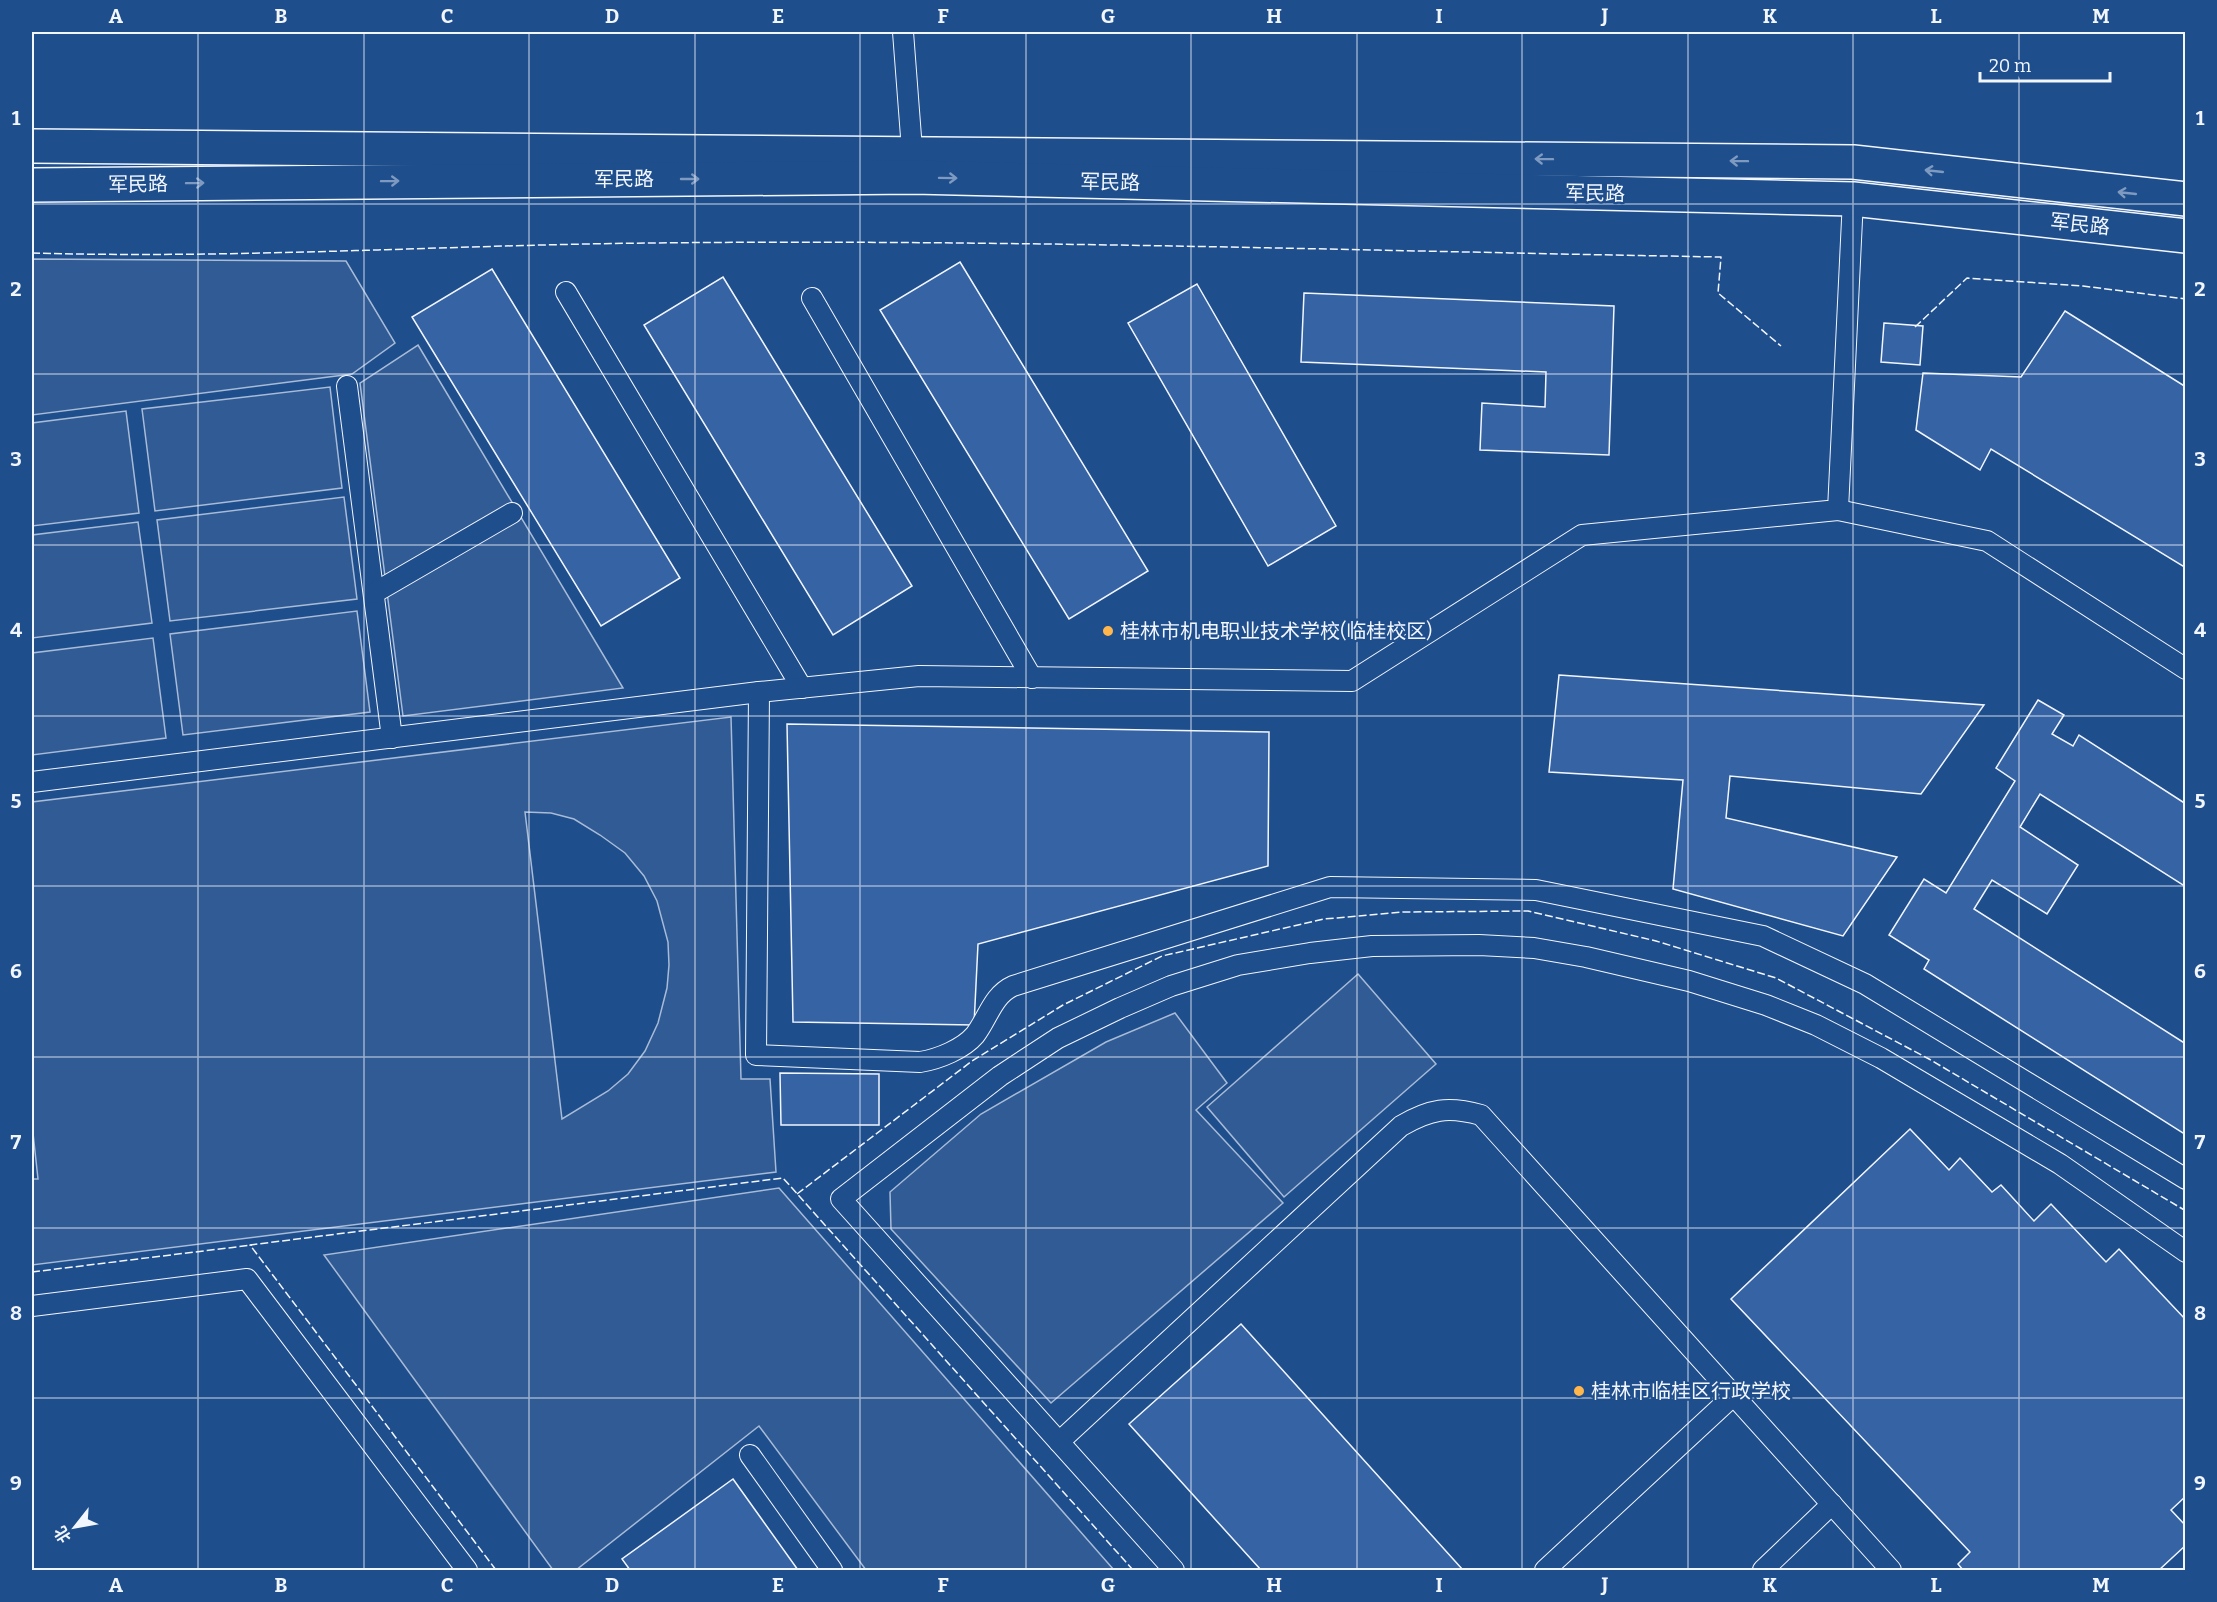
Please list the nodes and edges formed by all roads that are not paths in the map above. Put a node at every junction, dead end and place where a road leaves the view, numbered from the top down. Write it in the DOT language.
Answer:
graph roads {
  1 [pos="903,32"];
  2 [pos="32,146"];
  3 [pos="913,166"];
  4 [pos="32,185"];
  5 [pos="1853,199"];
  6 [pos="2186,199"];
  7 [pos="2186,236"];
  8 [pos="566,292"];
  9 [pos="812,298"];
  10 [pos="347,386"];
  11 [pos="1838,510"];
  12 [pos="512,513"];
  13 [pos="374,593"];
  14 [pos="2186,669"];
  15 [pos="1032,678"];
  16 [pos="802,688"];
  17 [pos="759,692"];
  18 [pos="392,738"];
  19 [pos="32,782"];
  20 [pos="2186,1179"];
  21 [pos="2186,1252"];
  22 [pos="32,1306"];
  23 [pos="1733,1396"];
  24 [pos="1059,1442"];
  25 [pos="750,1455"];
  26 [pos="1832,1504"];
  27 [pos="467,1570"];
  28 [pos="832,1570"];
  29 [pos="1174,1570"];
  30 [pos="1545,1570"];
  31 [pos="1763,1570"];
  32 [pos="1891,1570"];
  1 -- 3 [label="lane"];
  2 -- 3 [label="street, 军民路"];
  4 -- 3 [label="street, 军民路, one-way"];
  3 -- 5 [label="street, 军民路, one-way"];
  6 -- 3 [label="street, 军民路, one-way"];
  5 -- 7 [label="street, 军民路"];
  5 -- 11 [label="lane"];
  8 -- 16 [label="lane"];
  9 -- 15 [label="lane"];
  10 -- 13 [label="lane"];
  11 -- 14 [label="lane"];
  11 -- 15 [label="lane"];
  12 -- 13 [label="lane"];
  13 -- 18 [label="lane"];
  15 -- 16 [label="lane"];
  16 -- 17 [label="lane"];
  17 -- 18 [label="lane"];
  17 -- 20 [label="lane"];
  18 -- 19 [label="lane"];
  21 -- 24 [label="lane"];
  22 -- 27 [label="lane"];
  23 -- 24 [label="lane"];
  23 -- 26 [label="lane"];
  23 -- 30 [label="lane"];
  24 -- 29 [label="lane"];
  25 -- 28 [label="lane"];
  26 -- 31 [label="lane"];
  26 -- 32 [label="lane"];
}
